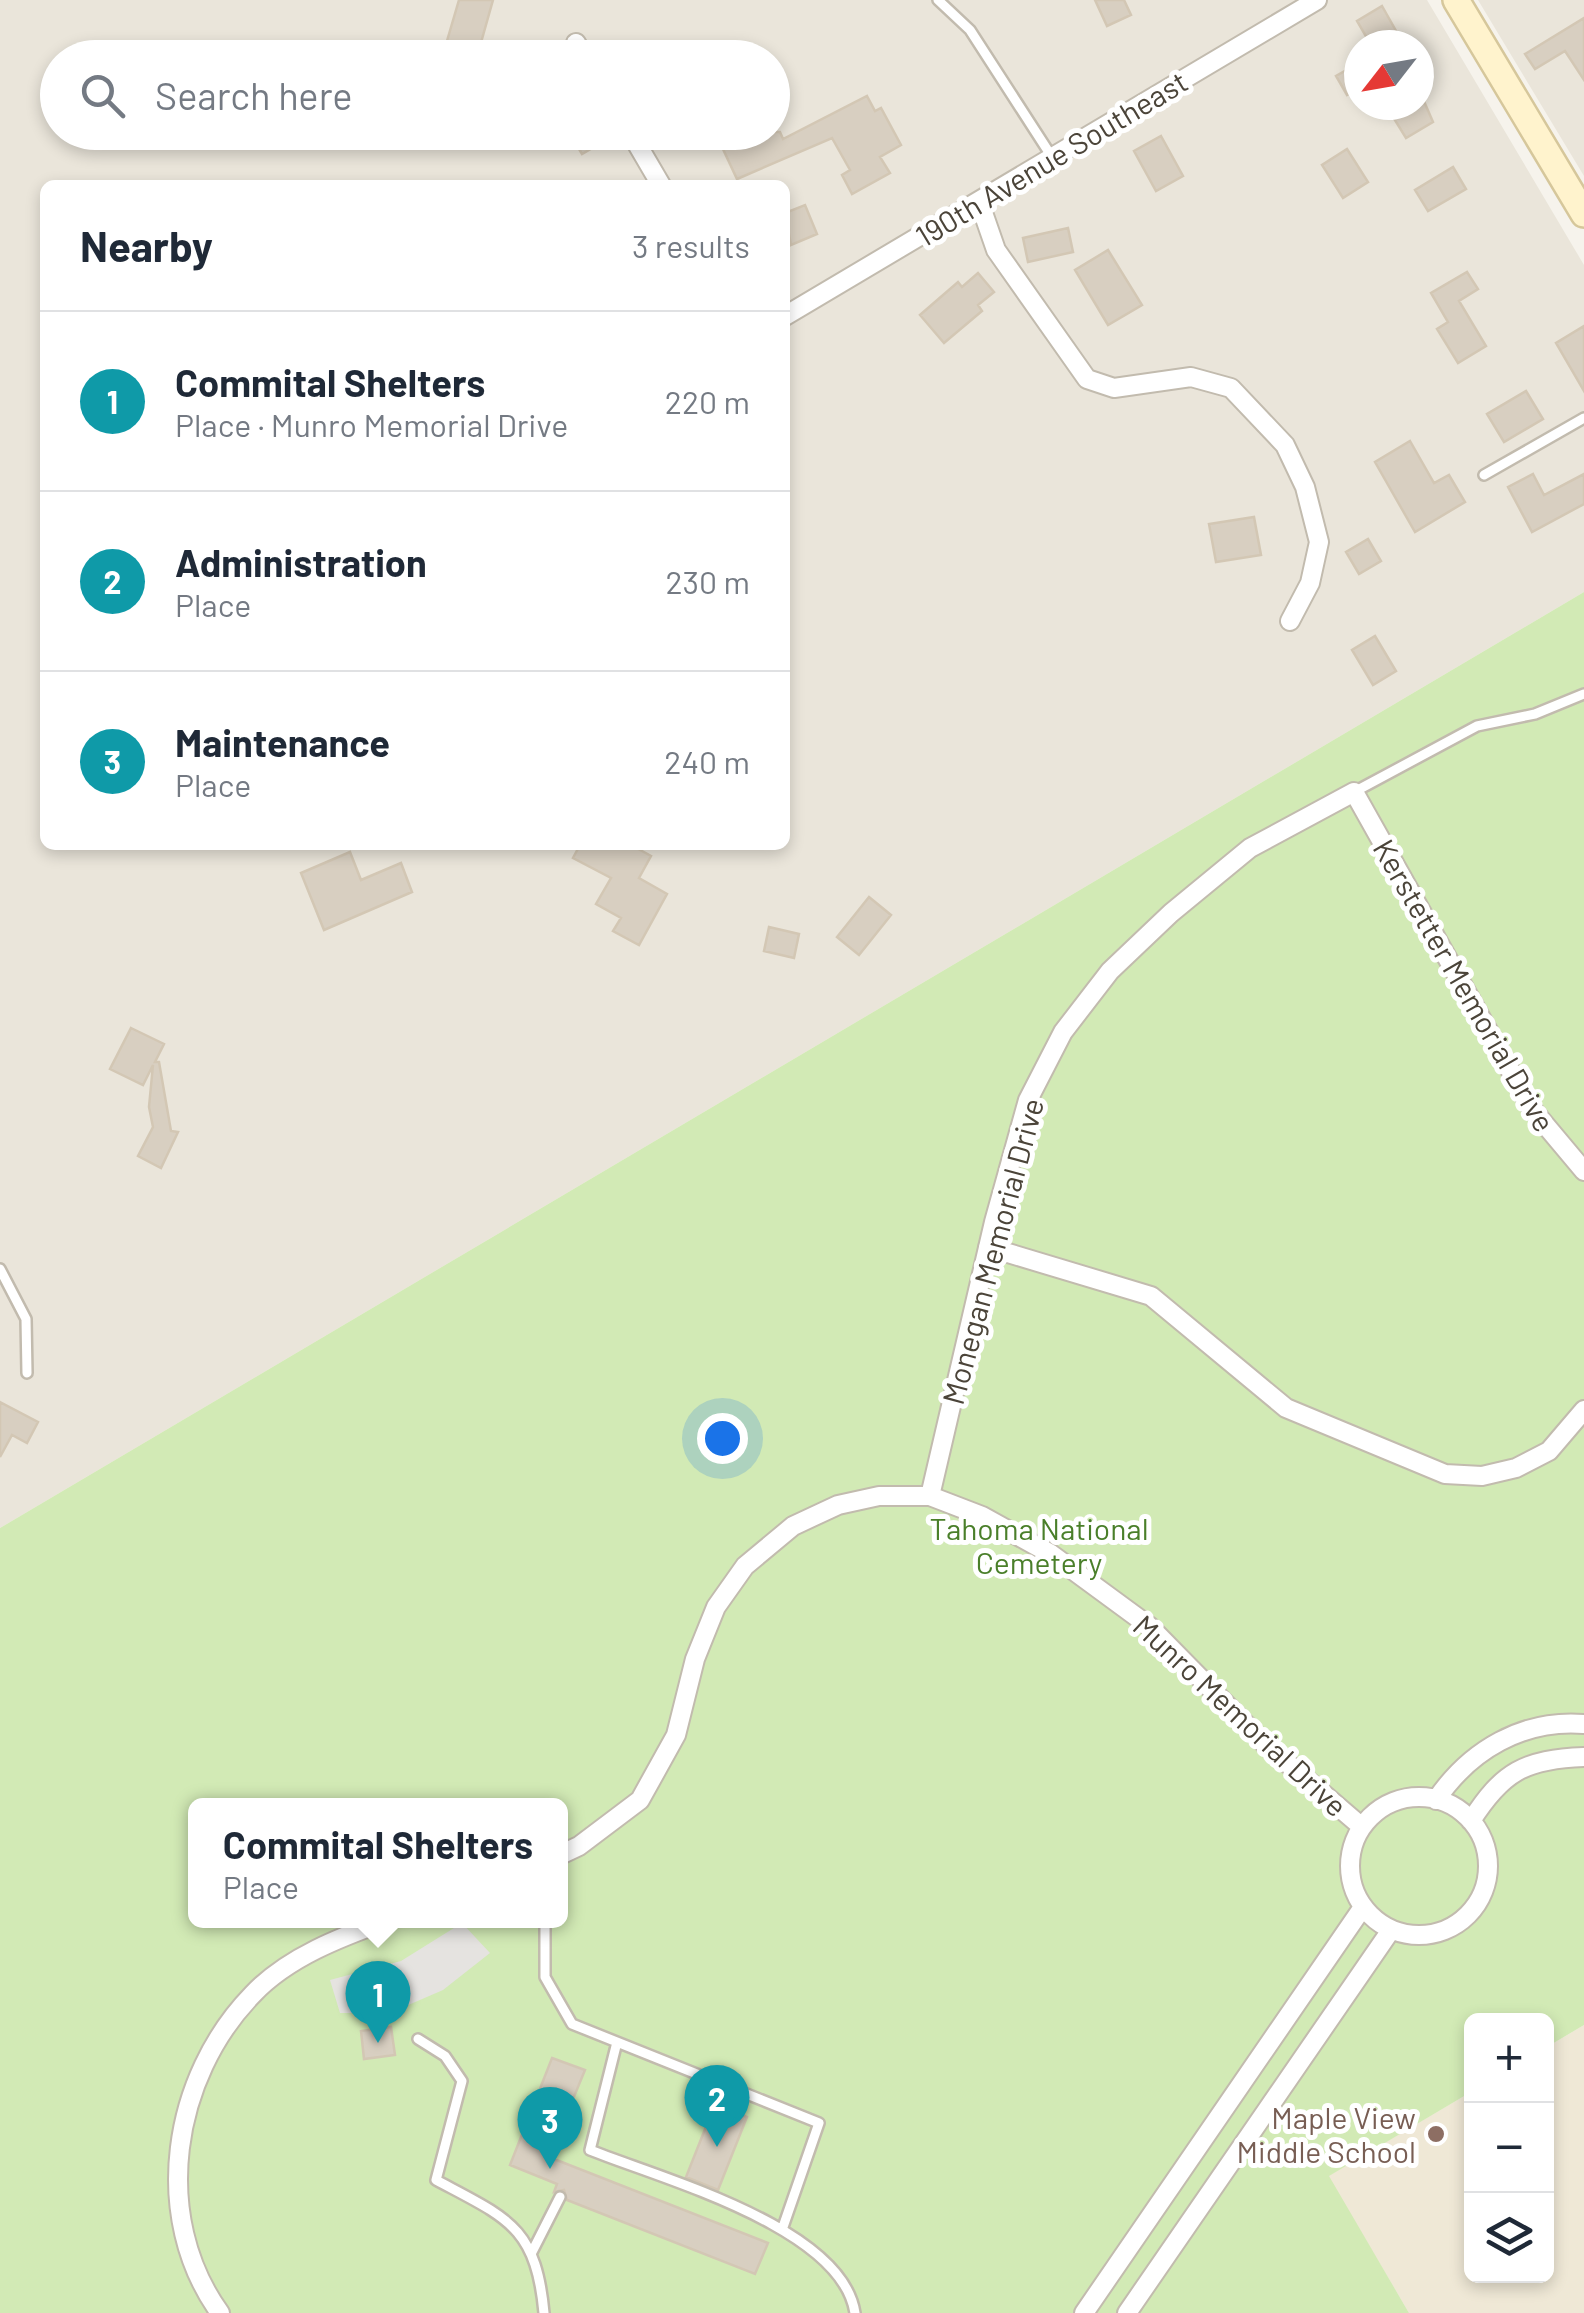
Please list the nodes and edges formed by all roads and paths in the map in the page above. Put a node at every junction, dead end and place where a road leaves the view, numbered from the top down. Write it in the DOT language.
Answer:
graph roads {
  1 [pos="938,0"];
  2 [pos="1317,0"];
  3 [pos="1456,0"];
  4 [pos="641,150"];
  5 [pos="1052,157"];
  6 [pos="658,180"];
  7 [pos="979,201"];
  8 [pos="1584,214"];
  9 [pos="790,313"];
  10 [pos="1584,418"];
  11 [pos="1484,476"];
  12 [pos="1290,621"];
  13 [pos="1584,694"];
  14 [pos="1354,792"];
  15 [pos="1584,1171"];
  16 [pos="988,1247"];
  17 [pos="0,1268"];
  18 [pos="27,1373"];
  19 [pos="1584,1410"];
  20 [pos="930,1496"];
  21 [pos="1584,1724"];
  22 [pos="1584,1757"];
  23 [pos="1436,1800"];
  24 [pos="1471,1821"];
  25 [pos="1362,1827"];
  26 [pos="568,1851"];
  27 [pos="1364,1907"];
  28 [pos="370,1928"];
  29 [pos="545,1928"];
  30 [pos="1391,1930"];
  31 [pos="418,2038"];
  32 [pos="617,2042"];
  33 [pos="560,2197"];
  34 [pos="783,2227"];
  35 [pos="532,2252"];
  36 [pos="220,2313"];
  37 [pos="544,2313"];
  38 [pos="854,2313"];
  39 [pos="1084,2313"];
  40 [pos="1127,2313"];
  1 -- 5 [label="lane"];
  2 -- 5 [label="street, 190th Avenue Southeast"];
  3 -- 8 [label="main road"];
  4 -- 6 [label="street"];
  5 -- 7 [label="street, 190th Avenue Southeast"];
  7 -- 9 [label="street, 190th Avenue Southeast"];
  7 -- 12 [label="street"];
  10 -- 11 [label="lane"];
  13 -- 14 [label="lane"];
  14 -- 15 [label="street, Kerstetter Memorial Drive"];
  14 -- 16 [label="street, Monegan Memorial Drive"];
  16 -- 19 [label="street"];
  16 -- 20 [label="street, Monegan Memorial Drive"];
  17 -- 18 [label="lane"];
  20 -- 25 [label="street, Munro Memorial Drive"];
  20 -- 26 [label="street, Munro Memorial Drive"];
  21 -- 23 [label="street"];
  22 -- 24 [label="street"];
  23 -- 24 [label="street"];
  23 -- 25 [label="street"];
  24 -- 30 [label="street"];
  25 -- 27 [label="street"];
  27 -- 30 [label="street"];
  27 -- 39 [label="street"];
  28 -- 36 [label="street"];
  29 -- 32 [label="lane"];
  30 -- 40 [label="street"];
  31 -- 35 [label="lane"];
  32 -- 34 [label="lane"];
  32 -- 34 [label="lane"];
  33 -- 35 [label="lane"];
  34 -- 38 [label="lane"];
  35 -- 37 [label="lane"];
}
